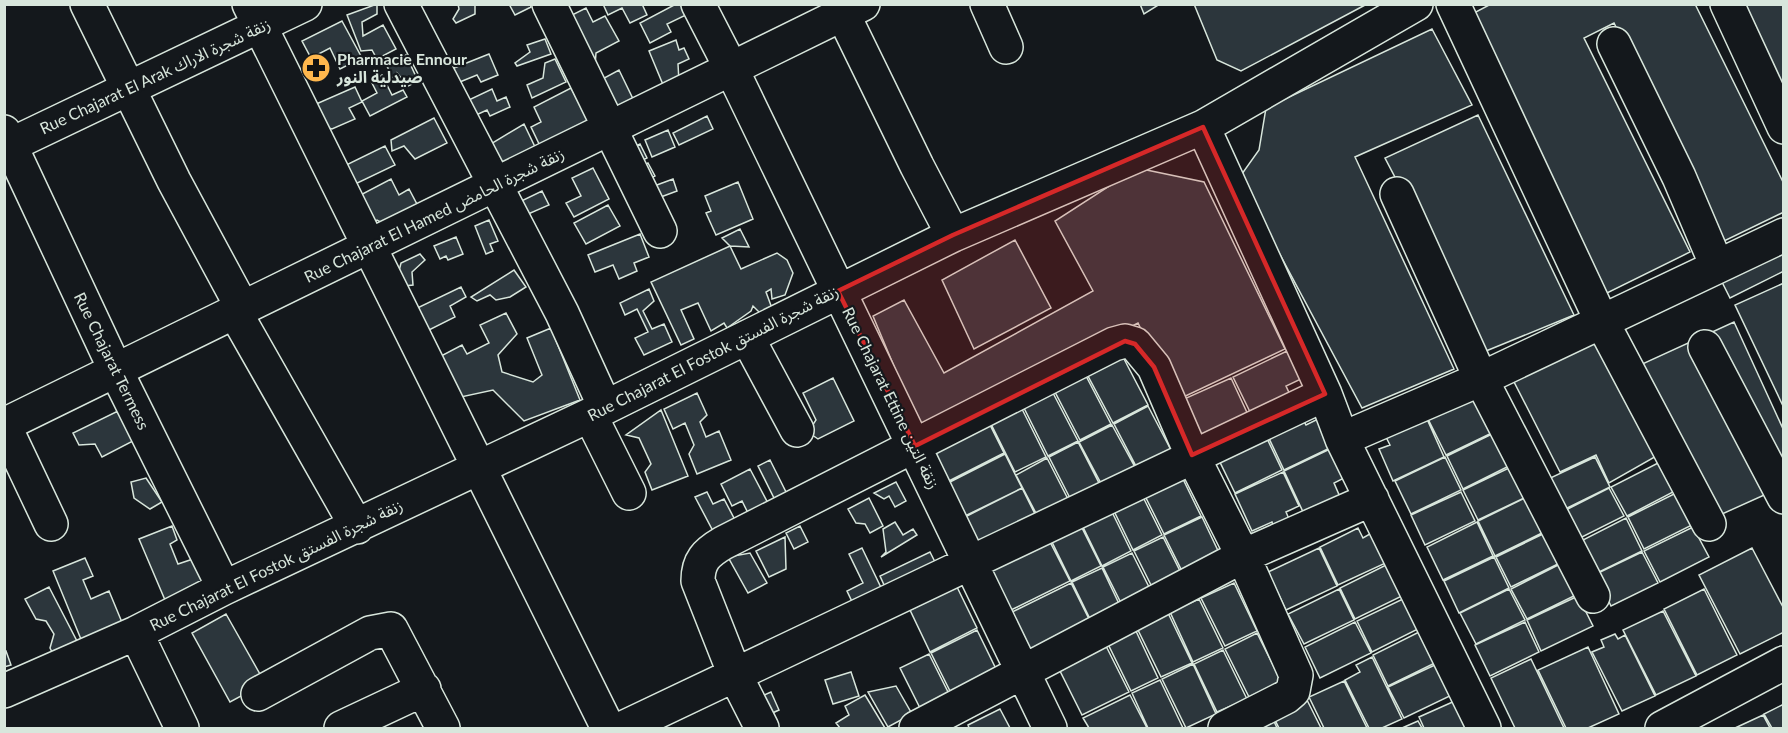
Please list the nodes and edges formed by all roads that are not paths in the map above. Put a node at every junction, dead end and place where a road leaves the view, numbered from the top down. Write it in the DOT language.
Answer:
graph roads {
  1 [pos="87,4"];
  2 [pos="305,4"];
  3 [pos="401,4"];
  4 [pos="549,4"];
  5 [pos="698,4"];
  6 [pos="987,4"];
  7 [pos="1416,4"];
  8 [pos="1453,4"];
  9 [pos="1727,4"];
  10 [pos="848,8"];
  11 [pos="254,16"];
  12 [pos="1614,45"];
  13 [pos="1006,47"];
  14 [pos="732,70"];
  15 [pos="128,89"];
  16 [pos="1203,127"];
  17 [pos="1784,127"];
  18 [pos="610,130"];
  19 [pos="7,142"];
  20 [pos="495,184"];
  21 [pos="1397,194"];
  22 [pos="660,231"];
  23 [pos="953,235"];
  24 [pos="1784,235"];
  25 [pos="369,246"];
  26 [pos="1717,266"];
  27 [pos="838,291"];
  28 [pos="240,311"];
  29 [pos="1602,322"];
  30 [pos="747,337"];
  31 [pos="1705,347"];
  32 [pos="116,371"];
  33 [pos="1481,379"];
  34 [pos="1324,394"];
  35 [pos="598,411"];
  36 [pos="4,425"];
  37 [pos="797,430"];
  38 [pos="1342,439"];
  39 [pos="915,446"];
  40 [pos="1192,456"];
  41 [pos="480,466"];
  42 [pos="628,494"];
  43 [pos="1784,497"];
  44 [pos="1372,500"];
  45 [pos="1709,524"];
  46 [pos="51,525"];
  47 [pos="357,527"];
  48 [pos="1243,556"];
  49 [pos="971,563"];
  50 [pos="224,588"];
  51 [pos="1593,597"];
  52 [pos="136,633"];
  53 [pos="1784,663"];
  54 [pos="1022,674"];
  55 [pos="735,675"];
  56 [pos="423,689"];
  57 [pos="4,691"];
  58 [pos="258,694"];
  59 [pos="182,729"];
  60 [pos="341,729"];
  61 [pos="443,729"];
  62 [pos="608,729"];
  63 [pos="623,729"];
  64 [pos="762,729"];
  65 [pos="916,729"];
  66 [pos="1050,729"];
  67 [pos="1225,729"];
  68 [pos="1484,729"];
  69 [pos="1662,729"];
  1 -- 15 [label="street"];
  2 -- 11 [label="street, Rue Chajarat El Arak زنقة شجرة الاراك"];
  3 -- 20 [label="street"];
  4 -- 18 [label="street"];
  5 -- 14 [label="street, Rue Chajarat Ettine زنقة التين"];
  6 -- 13 [label="street"];
  7 -- 16 [label="street, Rue Chajarat El Fostok زنقة شجرة الفستق"];
  8 -- 29 [label="street"];
  9 -- 17 [label="street"];
  10 -- 14 [label="street, Rue Chajarat El Hamed زنقة شجرة الحامض"];
  10 -- 23 [label="street"];
  11 -- 15 [label="street, Rue Chajarat El Arak زنقة شجرة الاراك"];
  11 -- 25 [label="street"];
  12 -- 26 [label="street"];
  14 -- 18 [label="street, Rue Chajarat El Hamed زنقة شجرة الحامض"];
  14 -- 27 [label="street, Rue Chajarat Ettine زنقة التين"];
  15 -- 19 [label="street, Rue Chajarat El Arak زنقة شجرة الاراك"];
  15 -- 28 [label="street"];
  16 -- 23 [label="street, Rue Chajarat El Fostok زنقة شجرة الفستق"];
  16 -- 34 [label="street"];
  18 -- 20 [label="street, Rue Chajarat El Hamed زنقة شجرة الحامض"];
  18 -- 22 [label="street"];
  19 -- 32 [label="street, Rue Chajarat Termess"];
  20 -- 25 [label="street, Rue Chajarat El Hamed زنقة شجرة الحامض"];
  20 -- 35 [label="street"];
  21 -- 33 [label="street"];
  23 -- 27 [label="street, Rue Chajarat El Fostok زنقة شجرة الفستق"];
  24 -- 26 [label="street"];
  25 -- 28 [label="street, Rue Chajarat El Hamed زنقة شجرة الحامض"];
  25 -- 41 [label="street"];
  26 -- 29 [label="street"];
  27 -- 30 [label="street, Rue Chajarat El Fostok زنقة شجرة الفستق"];
  27 -- 39 [label="street, Rue Chajarat Ettine زنقة التين"];
  28 -- 32 [label="street, Rue Chajarat El Hamed زنقة شجرة الحامض"];
  28 -- 47 [label="street"];
  29 -- 33 [label="street"];
  29 -- 45 [label="street"];
  30 -- 35 [label="street, Rue Chajarat El Fostok زنقة شجرة الفستق"];
  30 -- 37 [label="street"];
  31 -- 43 [label="street"];
  32 -- 36 [label="street, Rue Chajarat El Hamed زنقة شجرة الحامض"];
  32 -- 50 [label="street, Rue Chajarat Termess"];
  33 -- 38 [label="street"];
  33 -- 51 [label="street"];
  34 -- 38 [label="street"];
  34 -- 40 [label="street"];
  35 -- 41 [label="street, Rue Chajarat El Fostok زنقة شجرة الفستق"];
  35 -- 42 [label="street"];
  36 -- 46 [label="street"];
  38 -- 44 [label="street"];
  39 -- 40 [label="street"];
  39 -- 49 [label="street, Rue Chajarat Ettine زنقة التين"];
  39 -- 55 [label="street"];
  40 -- 48 [label="street"];
  40 -- 49 [label="street"];
  41 -- 47 [label="street, Rue Chajarat El Fostok زنقة شجرة الفستق"];
  41 -- 62 [label="street"];
  44 -- 48 [label="street"];
  44 -- 68 [label="street"];
  47 -- 50 [label="street, Rue Chajarat El Fostok زنقة شجرة الفستق"];
  48 -- 54 [label="street"];
  48 -- 67 [label="street"];
  49 -- 54 [label="street, Rue Chajarat Ettine زنقة التين"];
  49 -- 55 [label="street"];
  50 -- 52 [label="street, Rue Chajarat El Fostok زنقة شجرة الفستق"];
  52 -- 57 [label="street, Rue Chajarat El Fostok زنقة شجرة الفستق"];
  52 -- 59 [label="street"];
  53 -- 69 [label="street"];
  54 -- 65 [label="street"];
  54 -- 66 [label="street, Rue Chajarat Ettine زنقة التين"];
  55 -- 63 [label="street"];
  55 -- 64 [label="street"];
  56 -- 58 [label="street"];
  56 -- 60 [label="street"];
  56 -- 61 [label="street"];
}
